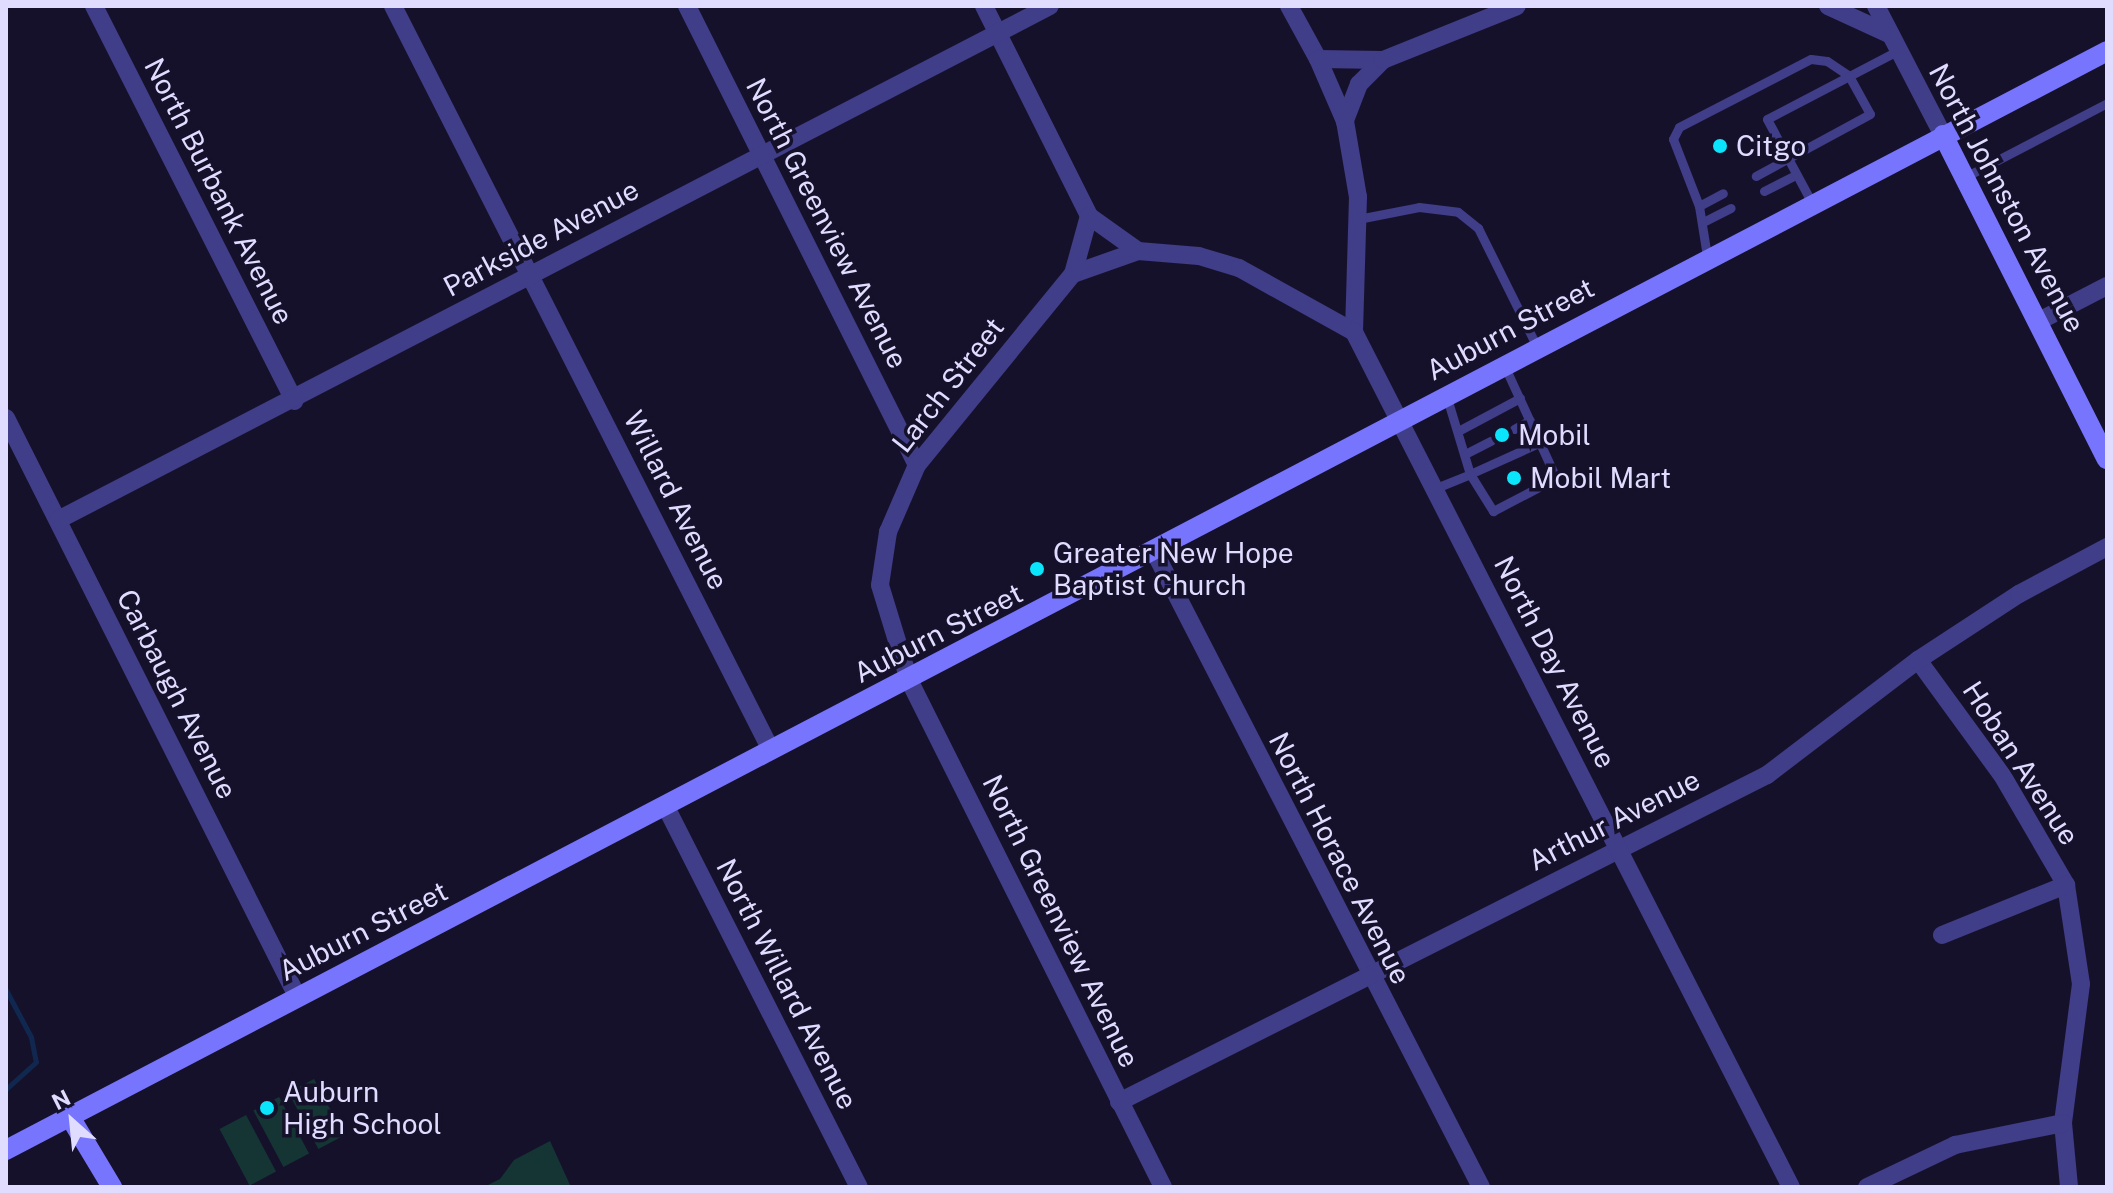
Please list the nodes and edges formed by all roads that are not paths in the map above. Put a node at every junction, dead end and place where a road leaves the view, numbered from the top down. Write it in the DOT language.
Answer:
graph roads {
  1 [pos="94,6"];
  2 [pos="393,6"];
  3 [pos="687,6"];
  4 [pos="984,6"];
  5 [pos="1050,6"];
  6 [pos="1289,6"];
  7 [pos="1517,6"];
  8 [pos="1828,6"];
  9 [pos="1876,6"];
  10 [pos="997,33"];
  11 [pos="1895,43"];
  12 [pos="2107,51"];
  13 [pos="1318,59"];
  14 [pos="1383,60"];
  15 [pos="1849,76"];
  16 [pos="2107,103"];
  17 [pos="1345,121"];
  18 [pos="1943,135"];
  19 [pos="762,155"];
  20 [pos="1788,158"];
  21 [pos="1796,175"];
  22 [pos="1756,176"];
  23 [pos="1965,177"];
  24 [pos="1764,191"];
  25 [pos="1723,193"];
  26 [pos="1812,203"];
  27 [pos="1699,206"];
  28 [pos="1731,208"];
  29 [pos="1089,216"];
  30 [pos="1358,219"];
  31 [pos="1703,222"];
  32 [pos="1138,251"];
  33 [pos="1707,256"];
  34 [pos="531,274"];
  35 [pos="1073,274"];
  36 [pos="2107,286"];
  37 [pos="2041,320"];
  38 [pos="1354,332"];
  39 [pos="1537,347"];
  40 [pos="1503,364"];
  41 [pos="1446,395"];
  42 [pos="1520,398"];
  43 [pos="294,401"];
  44 [pos="6,418"];
  45 [pos="1401,418"];
  46 [pos="1530,420"];
  47 [pos="1514,429"];
  48 [pos="1460,430"];
  49 [pos="1491,441"];
  50 [pos="1541,442"];
  51 [pos="1465,454"];
  52 [pos="2107,457"];
  53 [pos="917,465"];
  54 [pos="1470,474"];
  55 [pos="1436,488"];
  56 [pos="58,520"];
  57 [pos="2107,547"];
  58 [pos="1154,551"];
  59 [pos="1918,660"];
  60 [pos="909,680"];
  61 [pos="771,750"];
  62 [pos="666,807"];
  63 [pos="1617,848"];
  64 [pos="2066,885"];
  65 [pos="1942,935"];
  66 [pos="1369,978"];
  67 [pos="297,996"];
  68 [pos="1119,1102"];
  69 [pos="70,1117"];
  70 [pos="2063,1123"];
  71 [pos="6,1150"];
  72 [pos="112,1187"];
  73 [pos="859,1187"];
  74 [pos="1163,1187"];
  75 [pos="1481,1187"];
  76 [pos="1791,1187"];
  77 [pos="1867,1187"];
  78 [pos="2069,1187"];
  1 -- 43 [label="street, North Burbank Avenue"];
  2 -- 34 [label="street"];
  3 -- 19 [label="street, North Greenview Avenue"];
  4 -- 10 [label="street"];
  5 -- 10 [label="street, Parkside Avenue"];
  6 -- 13 [label="street"];
  7 -- 14 [label="street"];
  8 -- 11 [label="street"];
  9 -- 11 [label="street, North Johnston Avenue"];
  10 -- 19 [label="street, Parkside Avenue"];
  10 -- 29 [label="street"];
  11 -- 15 [label="lane"];
  11 -- 18 [label="street, North Johnston Avenue"];
  12 -- 18 [label="main road, Auburn Street"];
  13 -- 14 [label="street"];
  13 -- 17 [label="street"];
  14 -- 17 [label="street"];
  15 -- 20 [label="lane"];
  15 -- 20 [label="lane"];
  15 -- 27 [label="lane"];
  16 -- 23 [label="lane"];
  17 -- 30 [label="street"];
  18 -- 23 [label="main road, North Johnston Avenue"];
  18 -- 26 [label="main road, Auburn Street"];
  19 -- 34 [label="street, Parkside Avenue"];
  19 -- 53 [label="street, North Greenview Avenue"];
  20 -- 21 [label="lane"];
  20 -- 22 [label="lane"];
  21 -- 24 [label="lane"];
  21 -- 26 [label="lane"];
  23 -- 37 [label="main road, North Johnston Avenue"];
  25 -- 27 [label="lane"];
  26 -- 33 [label="main road, Auburn Street"];
  27 -- 31 [label="lane"];
  28 -- 31 [label="lane"];
  29 -- 32 [label="street"];
  29 -- 35 [label="street, Larch Street"];
  30 -- 38 [label="street"];
  30 -- 39 [label="lane"];
  31 -- 33 [label="lane"];
  32 -- 35 [label="street"];
  32 -- 38 [label="street"];
  33 -- 39 [label="main road, Auburn Street"];
  34 -- 43 [label="street, Parkside Avenue"];
  34 -- 61 [label="street, Willard Avenue"];
  35 -- 53 [label="street, Larch Street"];
  36 -- 37 [label="street"];
  37 -- 52 [label="main road, North Johnston Avenue"];
  38 -- 45 [label="street"];
  39 -- 40 [label="main road, Auburn Street"];
  40 -- 41 [label="main road, Auburn Street"];
  40 -- 42 [label="lane"];
  41 -- 45 [label="main road, Auburn Street"];
  41 -- 48 [label="lane"];
  42 -- 46 [label="lane"];
  42 -- 48 [label="lane"];
  43 -- 56 [label="street, Parkside Avenue"];
  44 -- 56 [label="street, Carbaugh Avenue"];
  45 -- 55 [label="street, North Day Avenue"];
  45 -- 58 [label="main road, Auburn Street"];
  46 -- 47 [label="lane"];
  46 -- 50 [label="lane"];
  48 -- 51 [label="lane"];
  49 -- 51 [label="lane"];
  50 -- 54 [label="lane"];
  50 -- 54 [label="lane"];
  51 -- 54 [label="lane"];
  53 -- 60 [label="street, Larch Street"];
  54 -- 55 [label="lane"];
  55 -- 63 [label="street, North Day Avenue"];
  56 -- 67 [label="street, Carbaugh Avenue"];
  57 -- 59 [label="street, Arthur Avenue"];
  58 -- 60 [label="main road, Auburn Street"];
  58 -- 66 [label="street, North Horace Avenue"];
  59 -- 63 [label="street, Arthur Avenue"];
  59 -- 64 [label="street, Hoban Avenue"];
  60 -- 61 [label="main road, Auburn Street"];
  60 -- 68 [label="street, North Greenview Avenue"];
  61 -- 62 [label="main road, Auburn Street"];
  62 -- 67 [label="main road, Auburn Street"];
  62 -- 73 [label="street, North Willard Avenue"];
  63 -- 66 [label="street, Arthur Avenue"];
  63 -- 76 [label="street, North Day Avenue"];
  64 -- 65 [label="street"];
  64 -- 70 [label="street, Hoban Avenue"];
  66 -- 68 [label="street, Arthur Avenue"];
  66 -- 75 [label="street, North Horace Avenue"];
  67 -- 69 [label="main road, Auburn Street"];
  68 -- 74 [label="street, North Greenview Avenue"];
  69 -- 71 [label="main road, Auburn Street"];
  69 -- 72 [label="main road"];
  70 -- 77 [label="street"];
  70 -- 78 [label="street, Hoban Avenue"];
}
